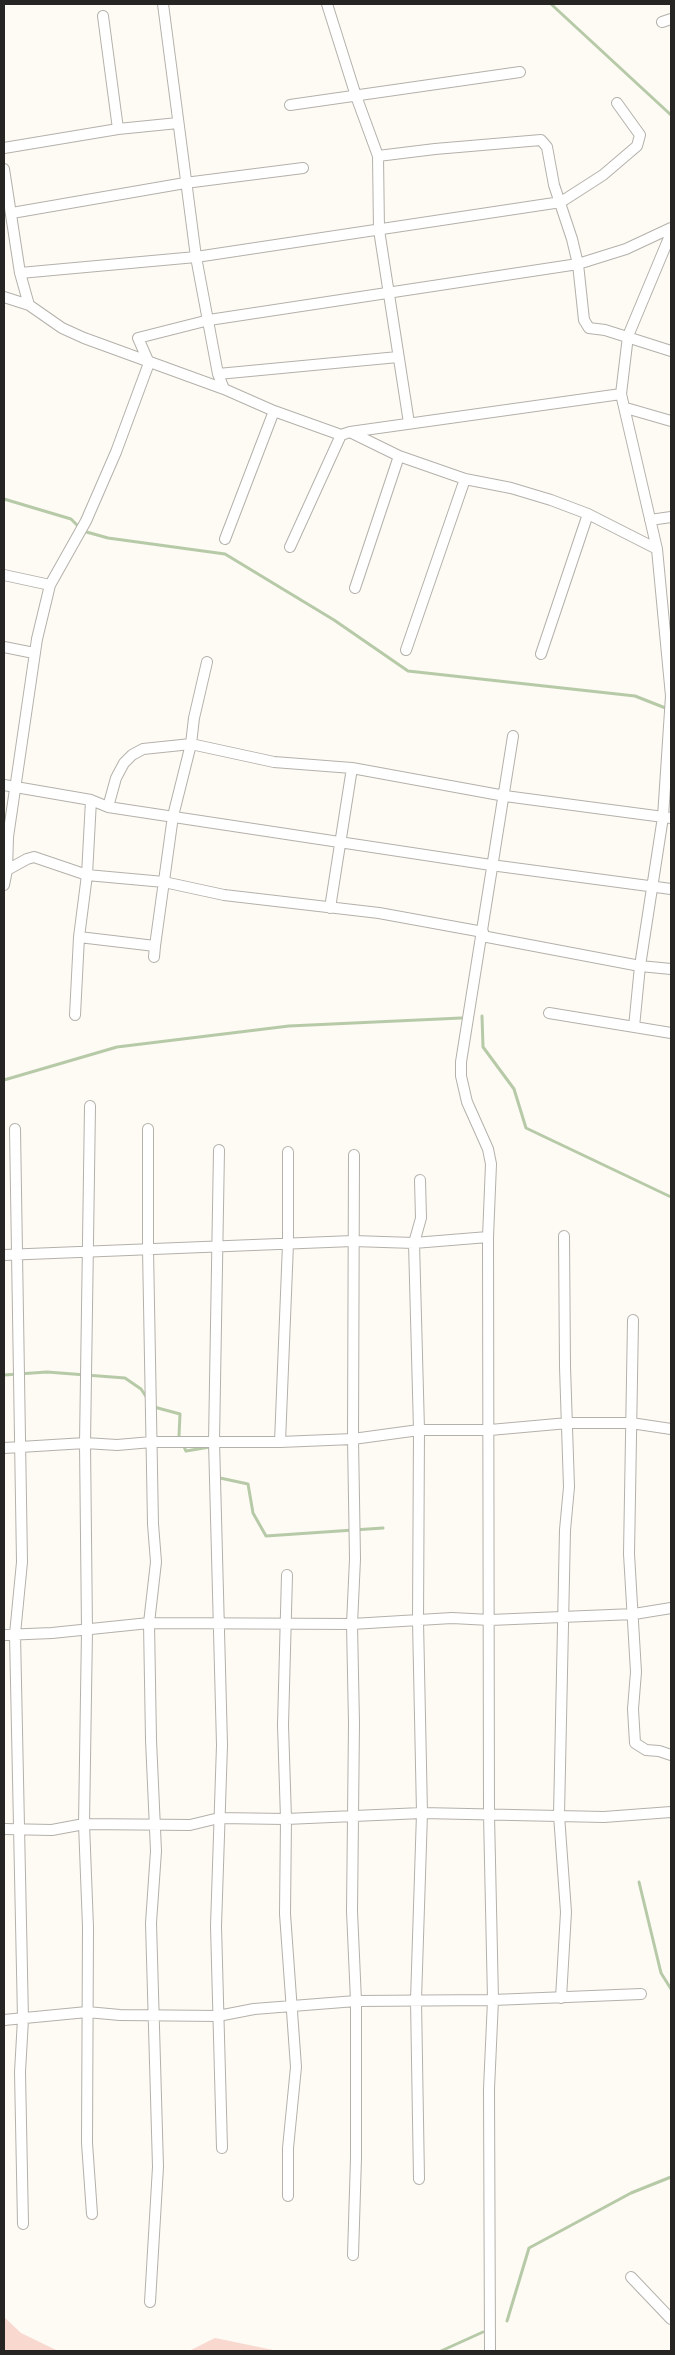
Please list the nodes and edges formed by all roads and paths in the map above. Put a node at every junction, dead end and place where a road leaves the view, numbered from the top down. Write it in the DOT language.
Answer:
graph roads {
  1 [pos="163,4"];
  2 [pos="327,4"];
  3 [pos="103,16"];
  4 [pos="520,72"];
  5 [pos="356,96"];
  6 [pos="617,103"];
  7 [pos="290,105"];
  8 [pos="178,123"];
  9 [pos="118,128"];
  10 [pos="4,148"];
  11 [pos="378,156"];
  12 [pos="303,168"];
  13 [pos="4,169"];
  14 [pos="185,183"];
  15 [pos="561,202"];
  16 [pos="12,213"];
  17 [pos="671,228"];
  18 [pos="379,230"];
  19 [pos="671,233"];
  20 [pos="196,257"];
  21 [pos="578,264"];
  22 [pos="20,273"];
  23 [pos="388,293"];
  24 [pos="4,297"];
  25 [pos="29,305"];
  26 [pos="209,320"];
  27 [pos="628,336"];
  28 [pos="671,351"];
  29 [pos="398,356"];
  30 [pos="148,362"];
  31 [pos="218,374"];
  32 [pos="224,390"];
  33 [pos="621,394"];
  34 [pos="626,408"];
  35 [pos="274,411"];
  36 [pos="671,421"];
  37 [pos="409,423"];
  38 [pos="345,434"];
  39 [pos="399,456"];
  40 [pos="465,479"];
  41 [pos="588,514"];
  42 [pos="671,517"];
  43 [pos="650,520"];
  44 [pos="225,539"];
  45 [pos="290,547"];
  46 [pos="657,549"];
  47 [pos="4,575"];
  48 [pos="50,585"];
  49 [pos="355,588"];
  50 [pos="4,647"];
  51 [pos="406,650"];
  52 [pos="34,653"];
  53 [pos="541,654"];
  54 [pos="207,662"];
  55 [pos="513,736"];
  56 [pos="192,744"];
  57 [pos="352,768"];
  58 [pos="4,785"];
  59 [pos="16,787"];
  60 [pos="505,796"];
  61 [pos="91,800"];
  62 [pos="108,807"];
  63 [pos="173,816"];
  64 [pos="667,817"];
  65 [pos="339,842"];
  66 [pos="491,865"];
  67 [pos="8,870"];
  68 [pos="87,875"];
  69 [pos="164,882"];
  70 [pos="4,885"];
  71 [pos="654,886"];
  72 [pos="671,889"];
  73 [pos="330,908"];
  74 [pos="482,934"];
  75 [pos="79,937"];
  76 [pos="156,946"];
  77 [pos="154,957"];
  78 [pos="640,966"];
  79 [pos="671,969"];
  80 [pos="549,1013"];
  81 [pos="75,1016"];
  82 [pos="634,1027"];
  83 [pos="671,1033"];
  84 [pos="90,1106"];
  85 [pos="15,1129"];
  86 [pos="148,1129"];
  87 [pos="219,1150"];
  88 [pos="288,1152"];
  89 [pos="354,1155"];
  90 [pos="420,1180"];
  91 [pos="564,1236"];
  92 [pos="488,1237"];
  93 [pos="353,1241"];
  94 [pos="414,1243"];
  95 [pos="288,1244"];
  96 [pos="218,1246"];
  97 [pos="148,1249"];
  98 [pos="89,1250"];
  99 [pos="4,1255"];
  100 [pos="16,1255"];
  101 [pos="633,1320"];
  102 [pos="568,1423"];
  103 [pos="631,1423"];
  104 [pos="671,1429"];
  105 [pos="419,1430"];
  106 [pos="490,1430"];
  107 [pos="353,1439"];
  108 [pos="214,1441"];
  109 [pos="152,1442"];
  110 [pos="280,1442"];
  111 [pos="86,1443"];
  112 [pos="19,1447"];
  113 [pos="4,1448"];
  114 [pos="287,1575"];
  115 [pos="671,1608"];
  116 [pos="634,1614"];
  117 [pos="562,1616"];
  118 [pos="490,1620"];
  119 [pos="418,1621"];
  120 [pos="219,1622"];
  121 [pos="149,1623"];
  122 [pos="352,1624"];
  123 [pos="284,1625"];
  124 [pos="87,1630"];
  125 [pos="16,1634"];
  126 [pos="4,1635"];
  127 [pos="671,1755"];
  128 [pos="671,1812"];
  129 [pos="422,1813"];
  130 [pos="489,1814"];
  131 [pos="559,1815"];
  132 [pos="352,1816"];
  133 [pos="219,1818"];
  134 [pos="286,1819"];
  135 [pos="84,1824"];
  136 [pos="156,1824"];
  137 [pos="4,1828"];
  138 [pos="18,1828"];
  139 [pos="641,1994"];
  140 [pos="562,1998"];
  141 [pos="416,2000"];
  142 [pos="493,2000"];
  143 [pos="356,2001"];
  144 [pos="292,2007"];
  145 [pos="88,2012"];
  146 [pos="153,2016"];
  147 [pos="218,2016"];
  148 [pos="23,2019"];
  149 [pos="4,2020"];
  150 [pos="222,2148"];
  151 [pos="419,2179"];
  152 [pos="288,2196"];
  153 [pos="92,2214"];
  154 [pos="23,2224"];
  155 [pos="353,2255"];
  156 [pos="631,2277"];
  157 [pos="150,2302"];
  158 [pos="671,2319"];
  159 [pos="490,2351"];
  1 -- 8 [label="street"];
  2 -- 5 [label="street"];
  3 -- 9 [label="street"];
  4 -- 5 [label="street"];
  5 -- 7 [label="street"];
  5 -- 11 [label="street"];
  6 -- 15 [label="street"];
  8 -- 9 [label="street"];
  8 -- 14 [label="street"];
  9 -- 10 [label="street"];
  11 -- 15 [label="street"];
  11 -- 18 [label="street"];
  12 -- 14 [label="street"];
  13 -- 16 [label="street"];
  14 -- 16 [label="street"];
  14 -- 20 [label="street"];
  15 -- 18 [label="street"];
  15 -- 21 [label="street"];
  16 -- 22 [label="street"];
  17 -- 21 [label="street"];
  18 -- 20 [label="street"];
  18 -- 23 [label="street"];
  19 -- 27 [label="street"];
  20 -- 22 [label="street"];
  20 -- 26 [label="street"];
  21 -- 23 [label="street"];
  21 -- 27 [label="street"];
  22 -- 25 [label="street"];
  23 -- 26 [label="street"];
  23 -- 29 [label="street"];
  24 -- 25 [label="street"];
  25 -- 30 [label="street"];
  26 -- 30 [label="street"];
  26 -- 31 [label="street"];
  27 -- 28 [label="street"];
  27 -- 33 [label="street"];
  29 -- 31 [label="street"];
  29 -- 37 [label="street"];
  30 -- 32 [label="street"];
  30 -- 48 [label="street"];
  31 -- 32 [label="street"];
  32 -- 35 [label="street"];
  33 -- 34 [label="street"];
  33 -- 37 [label="street"];
  34 -- 36 [label="street"];
  34 -- 43 [label="street"];
  35 -- 38 [label="street"];
  35 -- 44 [label="street"];
  37 -- 38 [label="street"];
  38 -- 39 [label="street"];
  38 -- 45 [label="street"];
  39 -- 40 [label="street"];
  39 -- 49 [label="street"];
  40 -- 41 [label="street"];
  40 -- 51 [label="street"];
  41 -- 46 [label="street"];
  41 -- 53 [label="street"];
  42 -- 43 [label="street"];
  43 -- 46 [label="street"];
  46 -- 64 [label="street"];
  47 -- 48 [label="street"];
  48 -- 52 [label="street"];
  50 -- 52 [label="street"];
  52 -- 59 [label="street"];
  54 -- 56 [label="street"];
  55 -- 60 [label="street"];
  56 -- 57 [label="street"];
  56 -- 62 [label="street"];
  56 -- 63 [label="street"];
  57 -- 60 [label="street"];
  57 -- 65 [label="street"];
  58 -- 59 [label="street"];
  59 -- 61 [label="street"];
  59 -- 67 [label="street"];
  60 -- 64 [label="street"];
  60 -- 66 [label="street"];
  61 -- 62 [label="street"];
  61 -- 68 [label="street"];
  62 -- 63 [label="street"];
  63 -- 65 [label="street"];
  63 -- 69 [label="street"];
  64 -- 71 [label="street"];
  65 -- 66 [label="street"];
  65 -- 73 [label="street"];
  66 -- 71 [label="street"];
  66 -- 74 [label="street"];
  67 -- 68 [label="street"];
  67 -- 70 [label="street"];
  68 -- 69 [label="street"];
  68 -- 75 [label="street"];
  69 -- 73 [label="street"];
  69 -- 76 [label="street"];
  71 -- 72 [label="street"];
  71 -- 78 [label="street"];
  73 -- 74 [label="street"];
  74 -- 78 [label="street"];
  74 -- 92 [label="street"];
  75 -- 76 [label="street"];
  75 -- 81 [label="street"];
  76 -- 77 [label="street"];
  78 -- 79 [label="street"];
  78 -- 82 [label="street"];
  80 -- 82 [label="street"];
  82 -- 83 [label="street"];
  84 -- 98 [label="street"];
  85 -- 100 [label="street"];
  86 -- 97 [label="street"];
  87 -- 96 [label="street"];
  88 -- 95 [label="street"];
  89 -- 93 [label="street"];
  90 -- 94 [label="street"];
  91 -- 102 [label="street"];
  92 -- 94 [label="street"];
  92 -- 106 [label="street"];
  93 -- 94 [label="street"];
  93 -- 95 [label="street"];
  93 -- 107 [label="street"];
  94 -- 105 [label="street"];
  95 -- 96 [label="street"];
  95 -- 110 [label="street"];
  96 -- 97 [label="street"];
  96 -- 108 [label="street"];
  97 -- 98 [label="street"];
  97 -- 109 [label="street"];
  98 -- 100 [label="street"];
  98 -- 111 [label="street"];
  99 -- 100 [label="street"];
  100 -- 112 [label="street"];
  101 -- 103 [label="street"];
  102 -- 103 [label="street"];
  102 -- 106 [label="street"];
  102 -- 117 [label="street"];
  103 -- 104 [label="street"];
  103 -- 116 [label="street"];
  105 -- 106 [label="street"];
  105 -- 107 [label="street"];
  105 -- 119 [label="street"];
  106 -- 118 [label="street"];
  107 -- 110 [label="street"];
  107 -- 122 [label="street"];
  108 -- 109 [label="street"];
  108 -- 110 [label="street"];
  108 -- 120 [label="street"];
  109 -- 111 [label="street"];
  109 -- 121 [label="street"];
  111 -- 112 [label="street"];
  111 -- 124 [label="street"];
  112 -- 113 [label="street"];
  112 -- 125 [label="street"];
  114 -- 123 [label="street"];
  115 -- 116 [label="street"];
  116 -- 117 [label="street"];
  116 -- 127 [label="street"];
  117 -- 118 [label="street"];
  117 -- 131 [label="street"];
  118 -- 119 [label="street"];
  118 -- 130 [label="street"];
  119 -- 122 [label="street"];
  119 -- 129 [label="street"];
  120 -- 121 [label="street"];
  120 -- 123 [label="street"];
  120 -- 133 [label="street"];
  121 -- 124 [label="street"];
  121 -- 136 [label="street"];
  122 -- 123 [label="street"];
  122 -- 132 [label="street"];
  123 -- 134 [label="street"];
  124 -- 125 [label="street"];
  124 -- 135 [label="street"];
  125 -- 126 [label="street"];
  125 -- 138 [label="street"];
  128 -- 131 [label="street"];
  129 -- 130 [label="street"];
  129 -- 132 [label="street"];
  129 -- 141 [label="street"];
  130 -- 131 [label="street"];
  130 -- 142 [label="street"];
  131 -- 140 [label="street"];
  132 -- 134 [label="street"];
  132 -- 143 [label="street"];
  133 -- 134 [label="street"];
  133 -- 136 [label="street"];
  133 -- 147 [label="street"];
  134 -- 144 [label="street"];
  135 -- 136 [label="street"];
  135 -- 138 [label="street"];
  135 -- 145 [label="street"];
  136 -- 146 [label="street"];
  137 -- 138 [label="street"];
  138 -- 148 [label="street"];
  139 -- 140 [label="street"];
  140 -- 142 [label="street"];
  141 -- 142 [label="street"];
  141 -- 143 [label="street"];
  141 -- 151 [label="street"];
  142 -- 159 [label="street"];
  143 -- 144 [label="street"];
  143 -- 155 [label="street"];
  144 -- 147 [label="street"];
  144 -- 152 [label="street"];
  145 -- 146 [label="street"];
  145 -- 148 [label="street"];
  145 -- 153 [label="street"];
  146 -- 147 [label="street"];
  146 -- 157 [label="street"];
  147 -- 150 [label="street"];
  148 -- 149 [label="street"];
  148 -- 154 [label="street"];
  156 -- 158 [label="street"];
}
